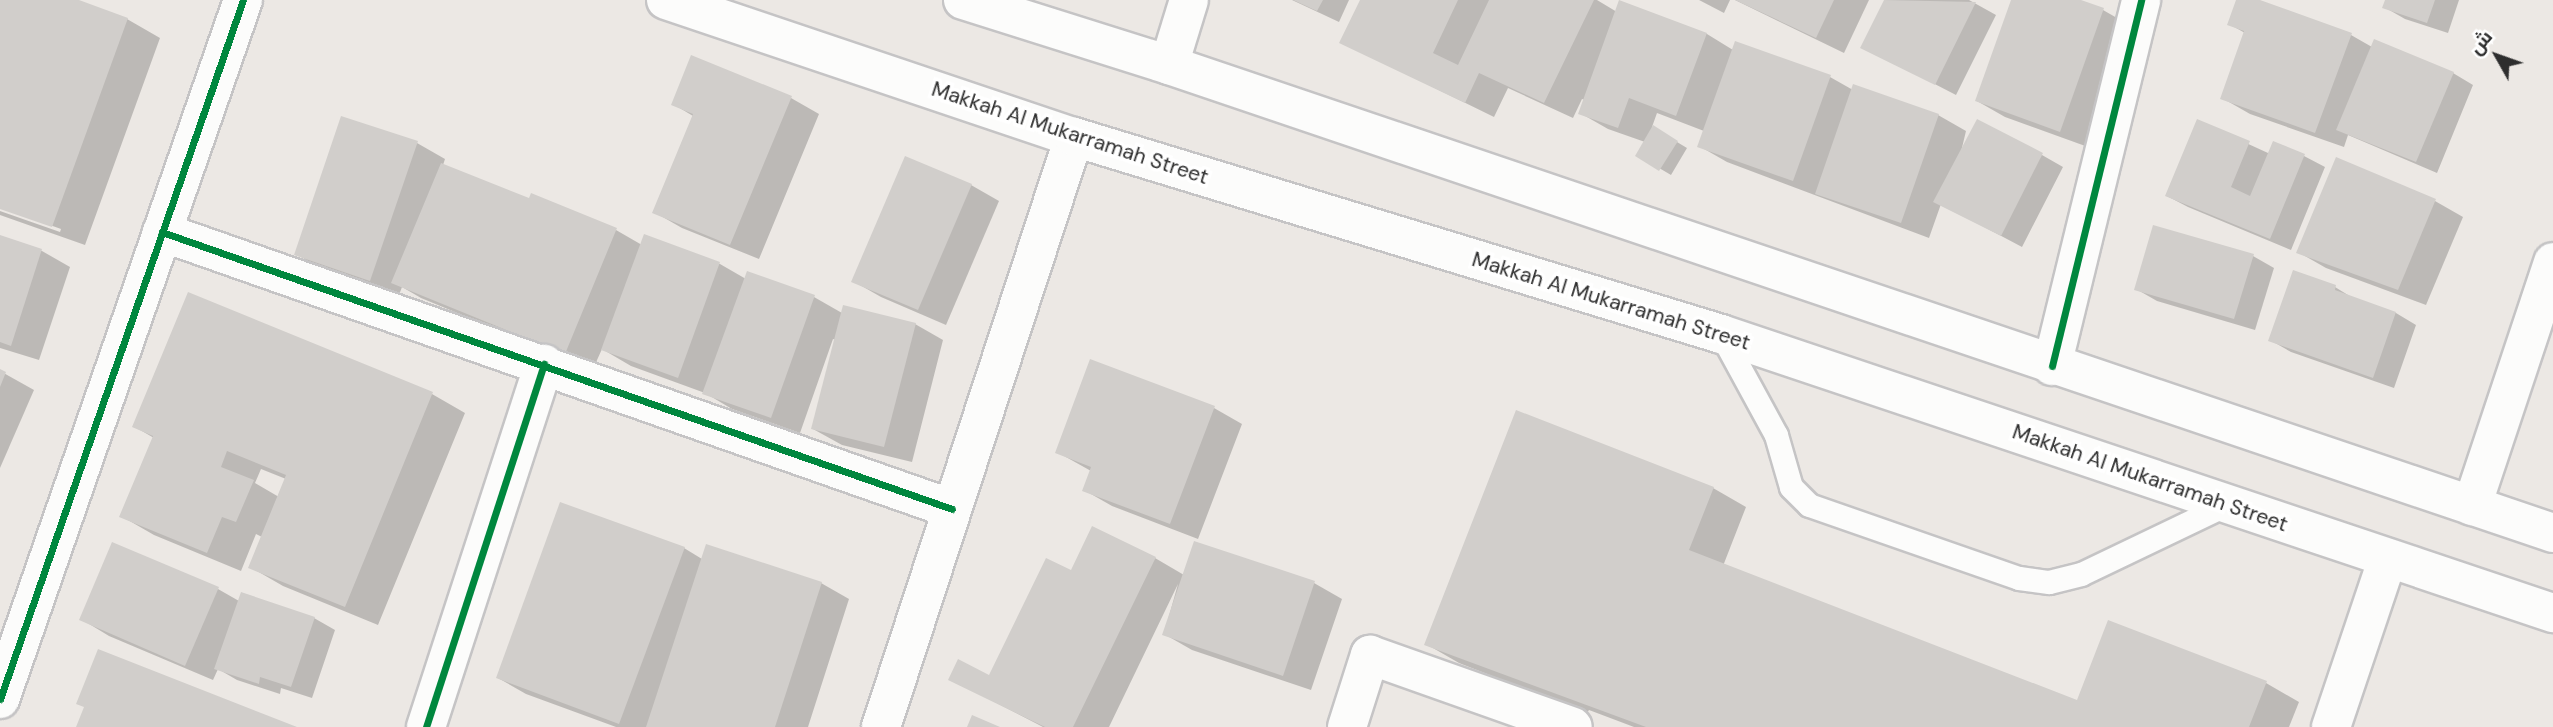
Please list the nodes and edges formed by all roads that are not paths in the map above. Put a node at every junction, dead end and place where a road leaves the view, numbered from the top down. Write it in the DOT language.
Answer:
graph roads {
  1 [pos="243,0"];
  2 [pos="666,0"];
  3 [pos="963,0"];
  4 [pos="1189,0"];
  5 [pos="2141,0"];
  6 [pos="1169,65"];
  7 [pos="1074,137"];
  8 [pos="162,232"];
  9 [pos="2553,262"];
  10 [pos="1721,334"];
  11 [pos="544,365"];
  12 [pos="2052,366"];
  13 [pos="2227,504"];
  14 [pos="2472,506"];
  15 [pos="952,509"];
  16 [pos="2553,533"];
  17 [pos="2388,558"];
  18 [pos="2553,613"];
  19 [pos="0,699"];
  20 [pos="426,727"];
  21 [pos="881,727"];
  22 [pos="1347,727"];
  23 [pos="1573,727"];
  24 [pos="2331,727"];
  1 -- 8 [label="street"];
  2 -- 7 [label="street, Makkah Al Mukarramah Street"];
  3 -- 6 [label="street"];
  4 -- 6 [label="street"];
  5 -- 12 [label="street"];
  6 -- 12 [label="street"];
  7 -- 10 [label="street, Makkah Al Mukarramah Street"];
  7 -- 15 [label="street"];
  8 -- 11 [label="street"];
  8 -- 19 [label="street"];
  9 -- 14 [label="street"];
  10 -- 13 [label="street, Makkah Al Mukarramah Street"];
  10 -- 13 [label="lane"];
  11 -- 15 [label="street"];
  11 -- 20 [label="street"];
  12 -- 14 [label="street"];
  13 -- 17 [label="street, Makkah Al Mukarramah Street"];
  14 -- 16 [label="street"];
  15 -- 21 [label="street"];
  17 -- 18 [label="street, Makkah Al Mukarramah Street"];
  17 -- 24 [label="street"];
  22 -- 23 [label="street"];
}
